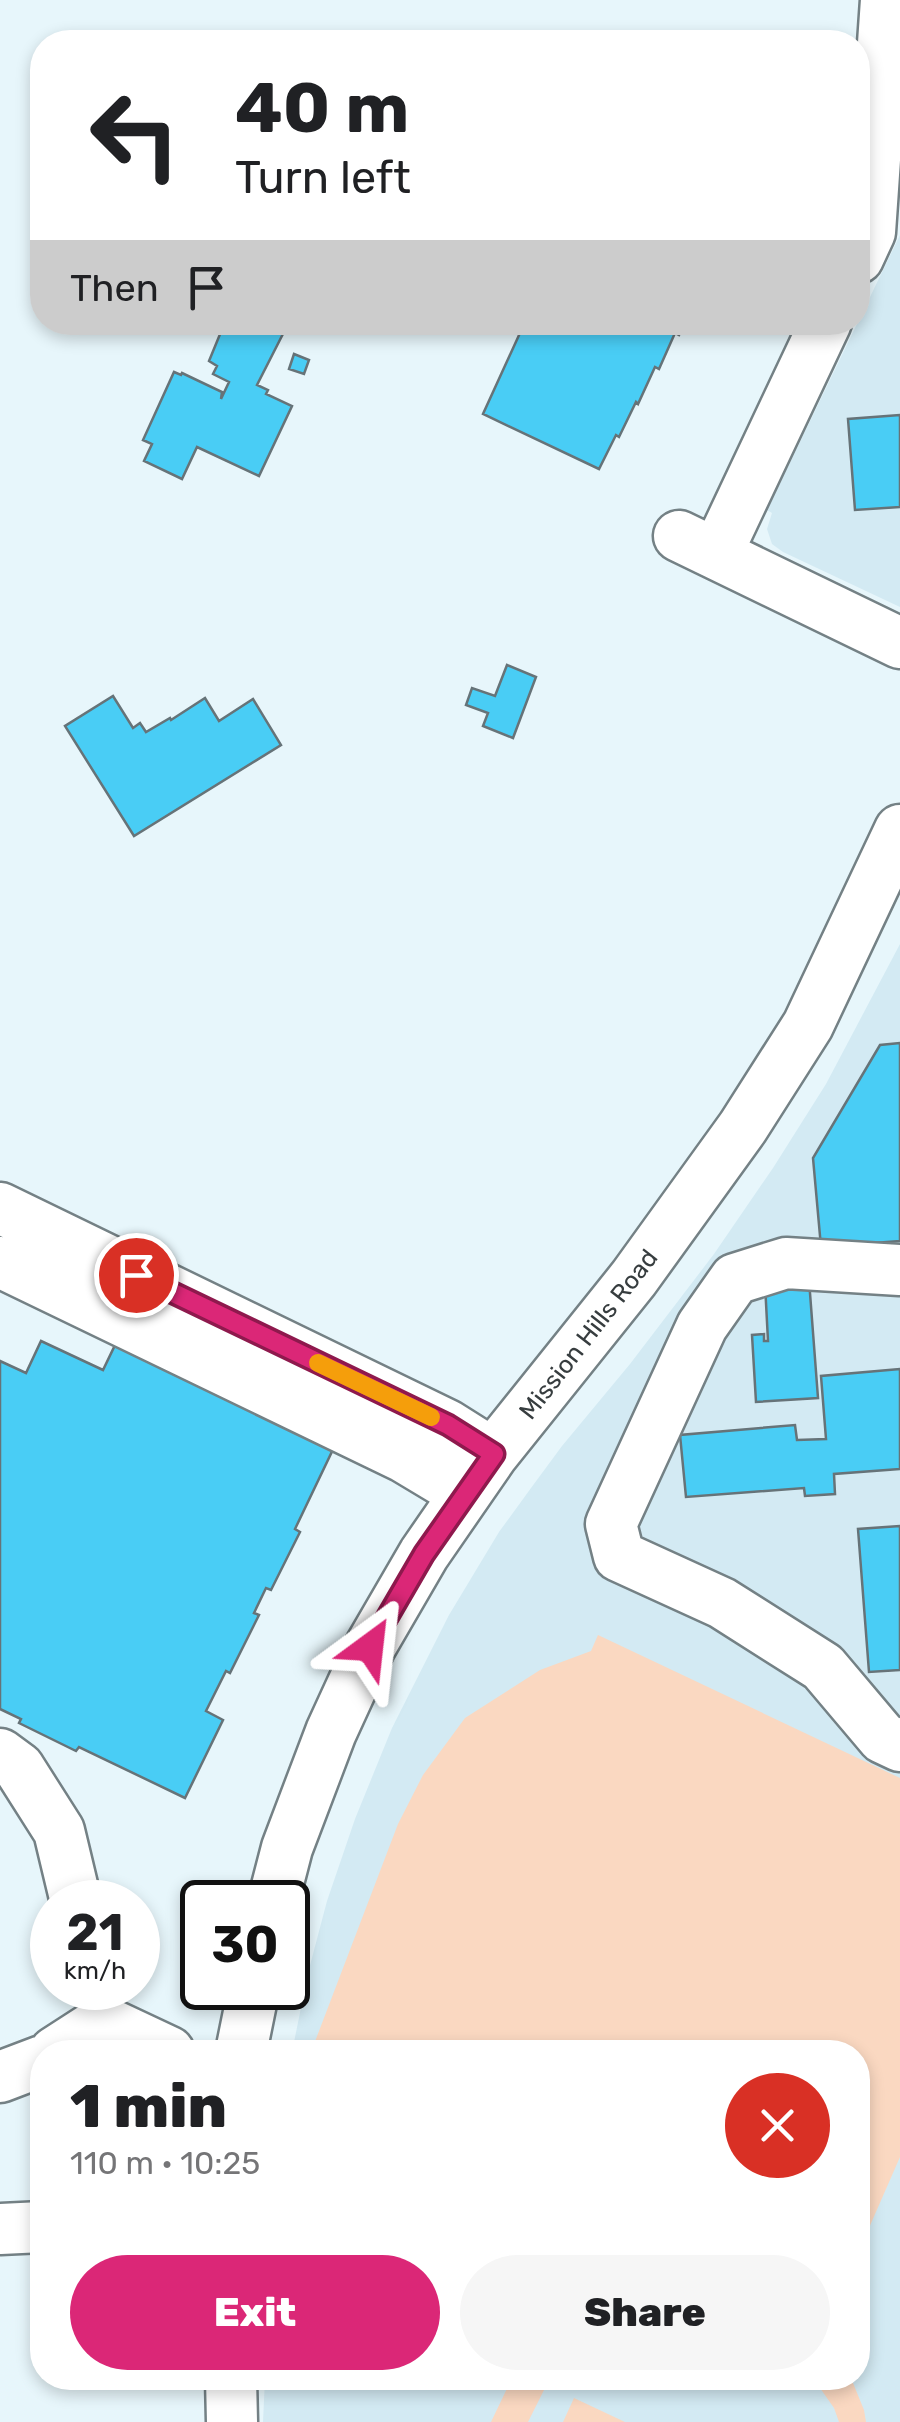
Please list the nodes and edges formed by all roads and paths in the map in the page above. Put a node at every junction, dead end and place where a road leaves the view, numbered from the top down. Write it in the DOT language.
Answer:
graph roads {
  1 [pos="886,0"];
  2 [pos="870,232"];
  3 [pos="819,335"];
  4 [pos="900,643"];
  5 [pos="900,830"];
  6 [pos="0,1208"];
  7 [pos="0,1262"];
  8 [pos="900,1270"];
  9 [pos="494,1454"];
  10 [pos="464,1493"];
  11 [pos="900,1746"];
  12 [pos="6,1768"];
  13 [pos="71,1880"];
  14 [pos="279,1880"];
  15 [pos="94,2010"];
  16 [pos="108,2010"];
  17 [pos="250,2010"];
  18 [pos="66,2040"];
  19 [pos="152,2040"];
  20 [pos="243,2040"];
  21 [pos="30,2066"];
  22 [pos="0,2077"];
  23 [pos="30,2228"];
  24 [pos="0,2229"];
  25 [pos="231,2390"];
  26 [pos="232,2422"];
  1 -- 2 [label="street"];
  3 -- 4 [label="street"];
  5 -- 9 [label="street, Mission Hills Road"];
  6 -- 9 [label="street"];
  7 -- 10 [label="street"];
  8 -- 11 [label="street"];
  9 -- 10 [label="street, Mission Hills Road"];
  10 -- 14 [label="street, Mission Hills Road"];
  12 -- 13 [label="street"];
  15 -- 18 [label="street"];
  16 -- 19 [label="street"];
  17 -- 20 [label="street"];
  21 -- 22 [label="street"];
  23 -- 24 [label="street"];
  25 -- 26 [label="street"];
}
